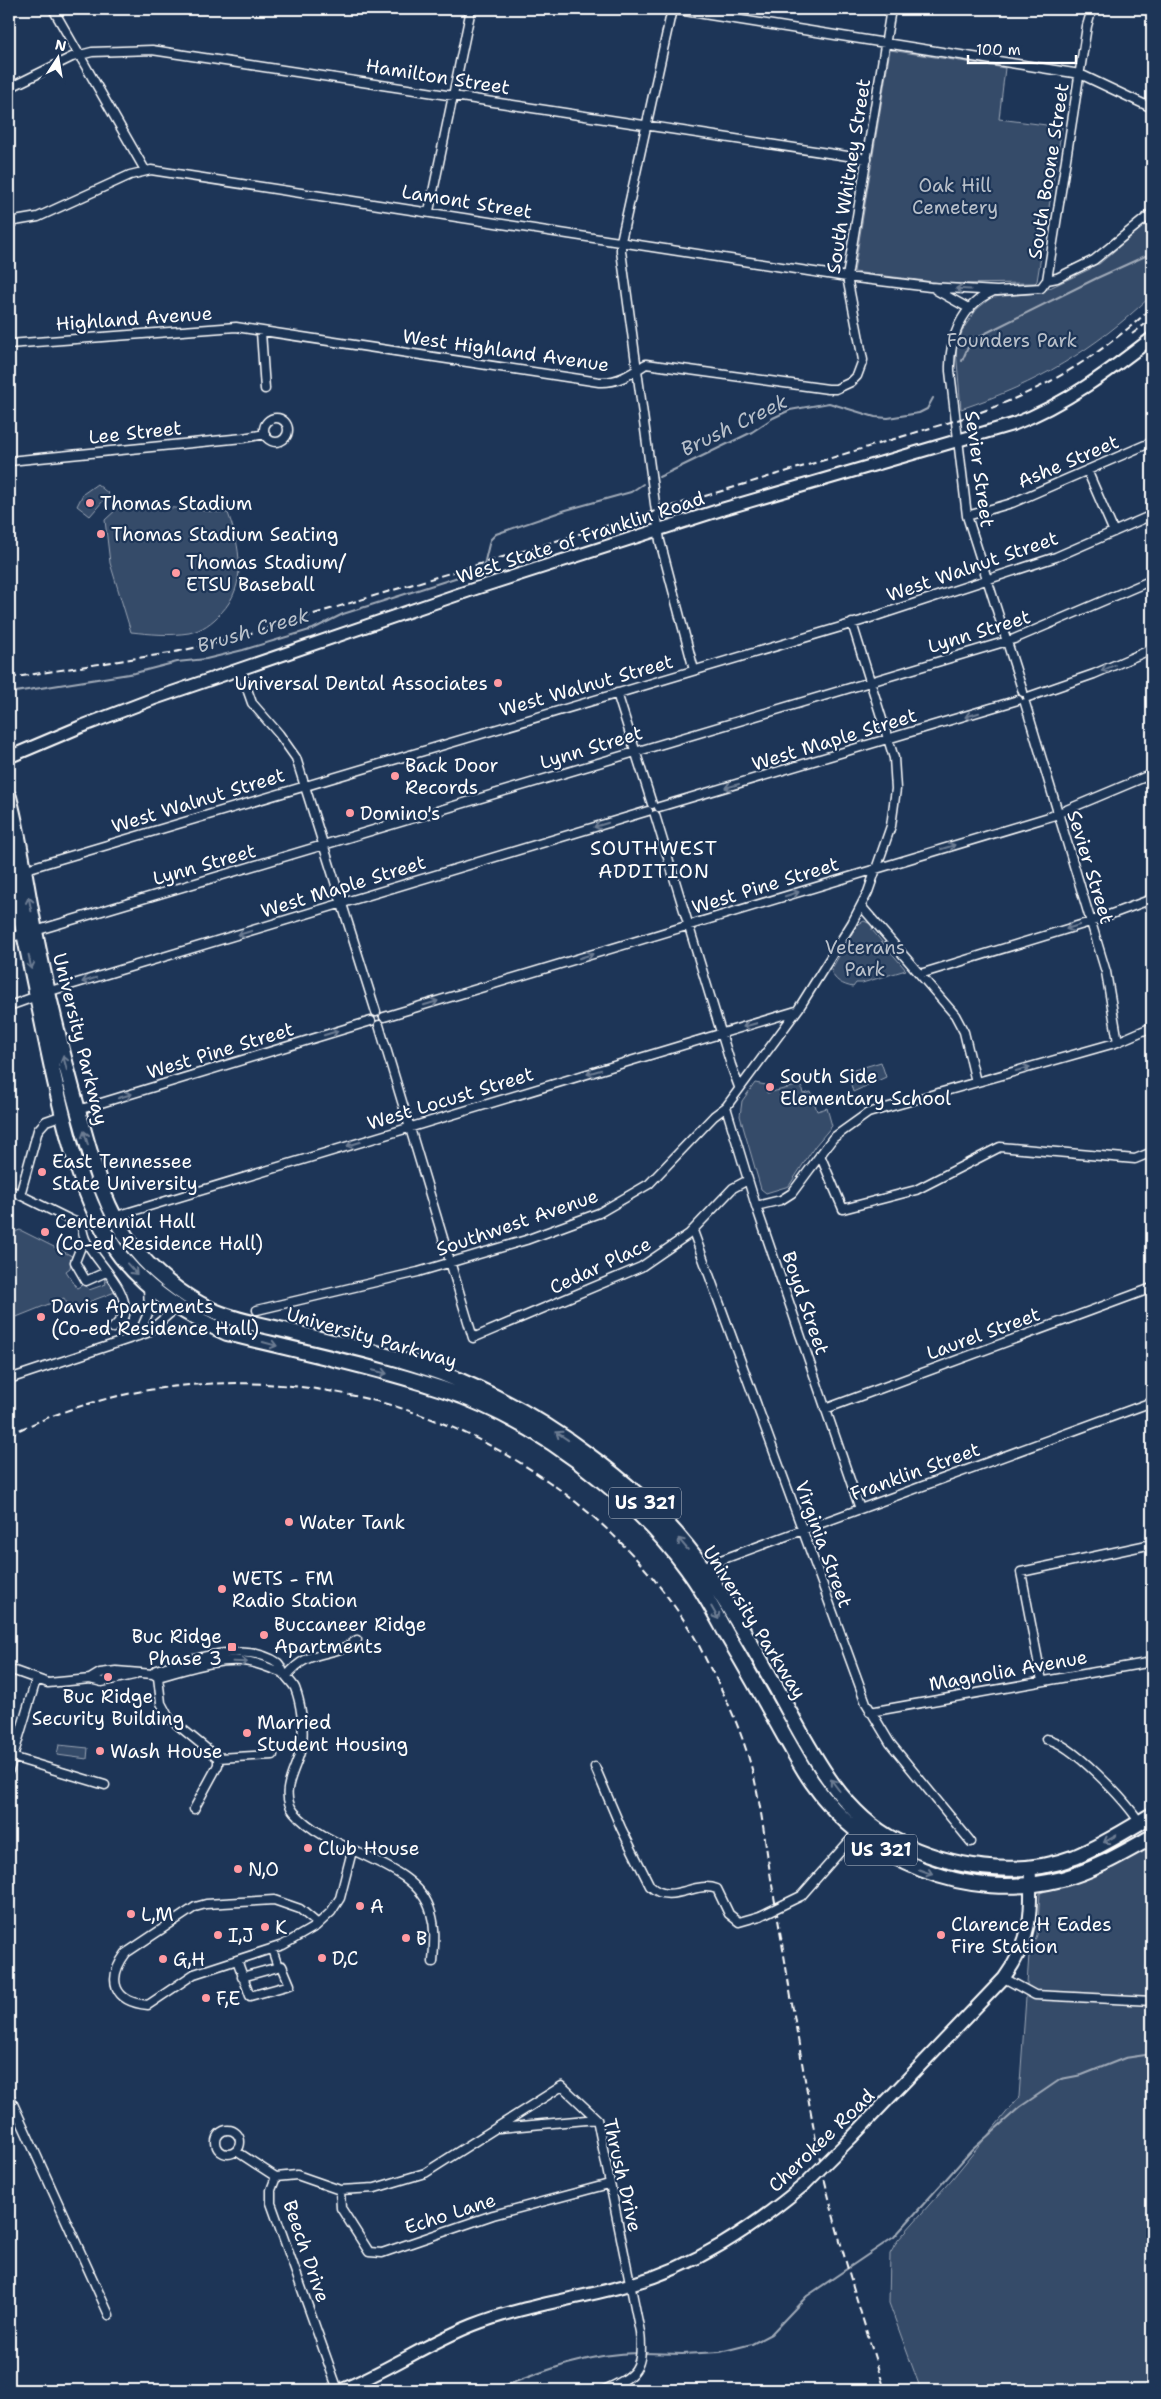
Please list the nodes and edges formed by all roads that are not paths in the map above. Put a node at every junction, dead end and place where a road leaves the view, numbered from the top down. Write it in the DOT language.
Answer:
graph roads {
  1 [pos="53,9"];
  2 [pos="471,9"];
  3 [pos="672,9"];
  4 [pos="891,9"];
  5 [pos="1092,9"];
  6 [pos="885,42"];
  7 [pos="80,55"];
  8 [pos="1080,74"];
  9 [pos="9,88"];
  10 [pos="453,94"];
  11 [pos="1152,108"];
  12 [pos="647,124"];
  13 [pos="867,159"];
  14 [pos="145,170"];
  15 [pos="429,211"];
  16 [pos="1152,213"];
  17 [pos="9,222"];
  18 [pos="621,241"];
  19 [pos="847,277"];
  20 [pos="1048,280"];
  21 [pos="930,288"];
  22 [pos="997,291"];
  23 [pos="970,309"];
  24 [pos="261,332"];
  25 [pos="1152,338"];
  26 [pos="9,344"];
  27 [pos="638,370"];
  28 [pos="857,376"];
  29 [pos="265,389"];
  30 [pos="265,434"];
  31 [pos="957,441"];
  32 [pos="1152,442"];
  33 [pos="9,461"];
  34 [pos="1087,470"];
  35 [pos="1152,515"];
  36 [pos="967,516"];
  37 [pos="658,529"];
  38 [pos="1114,532"];
  39 [pos="987,580"];
  40 [pos="1152,580"];
  41 [pos="852,623"];
  42 [pos="1007,640"];
  43 [pos="1152,649"];
  44 [pos="240,669"];
  45 [pos="694,670"];
  46 [pos="870,681"];
  47 [pos="617,693"];
  48 [pos="1024,698"];
  49 [pos="888,739"];
  50 [pos="636,750"];
  51 [pos="9,757"];
  52 [pos="1152,774"];
  53 [pos="305,784"];
  54 [pos="9,797"];
  55 [pos="655,805"];
  56 [pos="651,813"];
  57 [pos="1058,814"];
  58 [pos="324,846"];
  59 [pos="876,868"];
  60 [pos="13,870"];
  61 [pos="1152,899"];
  62 [pos="342,904"];
  63 [pos="860,906"];
  64 [pos="1090,922"];
  65 [pos="689,925"];
  66 [pos="30,932"];
  67 [pos="9,938"];
  68 [pos="920,974"];
  69 [pos="42,994"];
  70 [pos="9,1006"];
  71 [pos="796,1011"];
  72 [pos="376,1012"];
  73 [pos="384,1017"];
  74 [pos="371,1021"];
  75 [pos="379,1025"];
  76 [pos="1152,1028"];
  77 [pos="721,1033"];
  78 [pos="1118,1042"];
  79 [pos="976,1082"];
  80 [pos="740,1087"];
  81 [pos="726,1107"];
  82 [pos="78,1110"];
  83 [pos="63,1115"];
  84 [pos="408,1128"];
  85 [pos="1152,1152"];
  86 [pos="820,1155"];
  87 [pos="748,1180"];
  88 [pos="9,1192"];
  89 [pos="20,1195"];
  90 [pos="9,1198"];
  91 [pos="756,1206"];
  92 [pos="114,1217"];
  93 [pos="100,1221"];
  94 [pos="81,1224"];
  95 [pos="693,1231"];
  96 [pos="84,1239"];
  97 [pos="451,1263"];
  98 [pos="106,1272"];
  99 [pos="148,1286"];
  100 [pos="1152,1288"];
  101 [pos="184,1294"];
  102 [pos="176,1308"];
  103 [pos="257,1310"];
  104 [pos="112,1328"];
  105 [pos="138,1336"];
  106 [pos="361,1349"];
  107 [pos="357,1366"];
  108 [pos="9,1379"];
  109 [pos="1152,1402"];
  110 [pos="825,1409"];
  111 [pos="860,1509"];
  112 [pos="801,1531"];
  113 [pos="1152,1544"];
  114 [pos="696,1569"];
  115 [pos="357,1640"];
  116 [pos="1152,1662"];
  117 [pos="9,1668"];
  118 [pos="156,1674"];
  119 [pos="285,1675"];
  120 [pos="36,1680"];
  121 [pos="1042,1681"];
  122 [pos="870,1712"];
  123 [pos="1046,1739"];
  124 [pos="274,1755"];
  125 [pos="12,1757"];
  126 [pos="218,1758"];
  127 [pos="595,1767"];
  128 [pos="9,1770"];
  129 [pos="105,1785"];
  130 [pos="194,1809"];
  131 [pos="1152,1815"];
  132 [pos="866,1822"];
  133 [pos="1140,1823"];
  134 [pos="856,1832"];
  135 [pos="1152,1837"];
  136 [pos="971,1842"];
  137 [pos="352,1851"];
  138 [pos="1030,1867"];
  139 [pos="1031,1884"];
  140 [pos="318,1924"];
  141 [pos="272,1949"];
  142 [pos="237,1960"];
  143 [pos="433,1962"];
  144 [pos="278,1967"];
  145 [pos="242,1977"];
  146 [pos="1004,1978"];
  147 [pos="1152,2001"];
  148 [pos="562,2086"];
  149 [pos="9,2095"];
  150 [pos="597,2119"];
  151 [pos="497,2129"];
  152 [pos="236,2151"];
  153 [pos="276,2177"];
  154 [pos="609,2184"];
  155 [pos="340,2190"];
  156 [pos="632,2284"];
  157 [pos="109,2315"];
  158 [pos="340,2390"];
  159 [pos="604,2390"];
  1 -- 7 [label="street"];
  2 -- 10 [label="street"];
  3 -- 6 [label="street"];
  3 -- 12 [label="street"];
  4 -- 6 [label="street, South Whitney Street"];
  5 -- 8 [label="street, South Boone Street"];
  6 -- 8 [label="street"];
  6 -- 13 [label="street, South Whitney Street"];
  7 -- 9 [label="street, Hamilton Street"];
  7 -- 10 [label="street, Hamilton Street"];
  7 -- 14 [label="street"];
  8 -- 11 [label="street"];
  8 -- 20 [label="street, South Boone Street"];
  10 -- 12 [label="street, Hamilton Street"];
  10 -- 15 [label="street"];
  12 -- 13 [label="street, Hamilton Street"];
  12 -- 18 [label="street"];
  13 -- 19 [label="street, South Whitney Street"];
  14 -- 15 [label="street, Lamont Street"];
  14 -- 17 [label="street"];
  15 -- 18 [label="street, Lamont Street"];
  16 -- 20 [label="street, Lamont Street"];
  18 -- 19 [label="street, Lamont Street"];
  18 -- 27 [label="street"];
  19 -- 21 [label="street, Lamont Street"];
  19 -- 28 [label="street, South Whitney Street"];
  20 -- 22 [label="street, Lamont Street"];
  22 -- 21 [label="street, Lamont Street, one-way"];
  21 -- 23 [label="street, Lamont Street"];
  22 -- 23 [label="street, Lamont Street"];
  23 -- 31 [label="street, Sevier Street"];
  24 -- 26 [label="street, Highland Avenue"];
  24 -- 27 [label="street, West Highland Avenue"];
  24 -- 29 [label="street"];
  25 -- 31 [label="main road, West State of Franklin Road"];
  27 -- 28 [label="street, West Highland Avenue"];
  27 -- 37 [label="street"];
  30 -- 33 [label="street, Lee Street"];
  31 -- 36 [label="street, Sevier Street"];
  31 -- 37 [label="main road, West State of Franklin Road"];
  32 -- 34 [label="street, Ashe Street"];
  34 -- 36 [label="street, Ashe Street"];
  34 -- 38 [label="street"];
  35 -- 38 [label="street, West Walnut Street"];
  36 -- 39 [label="street, Sevier Street"];
  37 -- 44 [label="main road, West State of Franklin Road"];
  37 -- 45 [label="street"];
  38 -- 39 [label="street, West Walnut Street"];
  39 -- 41 [label="street, West Walnut Street"];
  39 -- 42 [label="street, Sevier Street"];
  40 -- 42 [label="street, Lynn Street"];
  41 -- 45 [label="street, West Walnut Street"];
  41 -- 46 [label="street, Southwest Avenue"];
  42 -- 46 [label="street, Lynn Street"];
  42 -- 48 [label="street, Sevier Street"];
  43 -- 48 [label="street, West Maple Street, one-way"];
  44 -- 51 [label="main road, West State of Franklin Road"];
  44 -- 53 [label="street"];
  45 -- 47 [label="street, West Walnut Street"];
  46 -- 49 [label="street, Southwest Avenue"];
  46 -- 50 [label="street, Lynn Street"];
  47 -- 50 [label="street"];
  47 -- 53 [label="street, West Walnut Street"];
  48 -- 49 [label="street, West Maple Street, one-way"];
  48 -- 57 [label="street, Sevier Street"];
  49 -- 55 [label="street, West Maple Street, one-way"];
  49 -- 59 [label="street, Southwest Avenue"];
  50 -- 55 [label="street"];
  50 -- 58 [label="street, Lynn Street"];
  52 -- 57 [label="street, West Pine Street"];
  53 -- 58 [label="street"];
  53 -- 60 [label="street, West Walnut Street"];
  54 -- 60 [label="highway, University Parkway / US 321"];
  55 -- 56 [label="street"];
  56 -- 62 [label="street, West Maple Street, one-way"];
  56 -- 65 [label="street"];
  59 -- 57 [label="street, West Pine Street, one-way"];
  57 -- 64 [label="street, Sevier Street"];
  58 -- 62 [label="street"];
  58 -- 66 [label="street, Lynn Street"];
  59 -- 63 [label="street, Southwest Avenue"];
  65 -- 59 [label="street, West Pine Street, one-way"];
  60 -- 66 [label="highway, University Parkway / US 321"];
  61 -- 64 [label="street"];
  62 -- 69 [label="street, West Maple Street, one-way"];
  62 -- 72 [label="street"];
  63 -- 68 [label="street"];
  63 -- 71 [label="street, Southwest Avenue"];
  64 -- 68 [label="street, one-way"];
  64 -- 78 [label="street, Sevier Street"];
  73 -- 65 [label="street, West Pine Street, one-way"];
  65 -- 77 [label="street"];
  66 -- 67 [label="street, Lynn Street"];
  66 -- 69 [label="highway, University Parkway / US 321"];
  68 -- 79 [label="street"];
  69 -- 70 [label="street, West Maple Street"];
  82 -- 69 [label="highway, University Parkway / US 321, one-way"];
  69 -- 83 [label="highway, University Parkway / US 321"];
  71 -- 77 [label="street, West Locust Street, one-way"];
  71 -- 80 [label="street, Southwest Avenue"];
  72 -- 73 [label="street"];
  72 -- 74 [label="street"];
  73 -- 75 [label="street"];
  74 -- 75 [label="street"];
  82 -- 74 [label="street, West Pine Street, one-way"];
  75 -- 84 [label="street"];
  76 -- 78 [label="street"];
  77 -- 80 [label="street"];
  77 -- 84 [label="street, West Locust Street, one-way"];
  79 -- 78 [label="street, one-way"];
  79 -- 86 [label="street"];
  80 -- 81 [label="street, Southwest Avenue"];
  81 -- 87 [label="street, Boyd Street"];
  81 -- 97 [label="street, Southwest Avenue"];
  82 -- 83 [label="highway"];
  92 -- 82 [label="highway, University Parkway / US 321, one-way"];
  83 -- 89 [label="street"];
  83 -- 93 [label="highway, University Parkway / US 321"];
  84 -- 92 [label="street, West Locust Street, one-way"];
  84 -- 97 [label="street"];
  85 -- 86 [label="street"];
  86 -- 91 [label="street"];
  87 -- 91 [label="street, Boyd Street"];
  87 -- 95 [label="street, Cedar Place"];
  88 -- 89 [label="street"];
  89 -- 90 [label="street"];
  89 -- 94 [label="street"];
  91 -- 110 [label="street, Boyd Street"];
  92 -- 93 [label="highway"];
  92 -- 101 [label="highway, University Parkway / US 321"];
  93 -- 94 [label="street"];
  93 -- 99 [label="highway, University Parkway / US 321, one-way"];
  94 -- 96 [label="street"];
  95 -- 97 [label="street, Cedar Place"];
  95 -- 112 [label="street, Virginia Street"];
  96 -- 98 [label="street"];
  96 -- 98 [label="street"];
  97 -- 103 [label="street, Southwest Avenue"];
  98 -- 104 [label="street"];
  99 -- 102 [label="highway, University Parkway / US 321"];
  99 -- 105 [label="street"];
  100 -- 110 [label="street, Laurel Street"];
  101 -- 102 [label="highway"];
  101 -- 106 [label="highway, University Parkway / US 321"];
  102 -- 105 [label="street"];
  102 -- 107 [label="highway, University Parkway / US 321, one-way"];
  105 -- 108 [label="street"];
  106 -- 107 [label="highway"];
  114 -- 106 [label="highway, University Parkway / US 321, one-way"];
  107 -- 114 [label="highway, University Parkway / US 321, one-way"];
  109 -- 111 [label="street, Franklin Street"];
  110 -- 111 [label="street, Boyd Street"];
  111 -- 112 [label="street, Franklin Street"];
  112 -- 114 [label="street, Franklin Street"];
  112 -- 122 [label="street, Virginia Street"];
  113 -- 121 [label="street"];
  132 -- 114 [label="highway, University Parkway / US 321, one-way"];
  114 -- 134 [label="highway, University Parkway / US 321, one-way"];
  115 -- 119 [label="street"];
  116 -- 121 [label="street, Magnolia Avenue"];
  117 -- 120 [label="street"];
  118 -- 119 [label="street"];
  118 -- 120 [label="street"];
  118 -- 126 [label="street"];
  119 -- 137 [label="street"];
  120 -- 125 [label="street"];
  121 -- 122 [label="street, Magnolia Avenue"];
  122 -- 136 [label="street, Virginia Street"];
  123 -- 133 [label="street"];
  124 -- 126 [label="street"];
  125 -- 128 [label="street"];
  125 -- 129 [label="street"];
  126 -- 130 [label="street"];
  127 -- 134 [label="street, bridge"];
  131 -- 133 [label="highway, University Parkway / US 321"];
  132 -- 134 [label="street"];
  132 -- 138 [label="highway, University Parkway / US 321"];
  133 -- 138 [label="highway, University Parkway / US 321, one-way"];
  134 -- 139 [label="highway, University Parkway / US 321, one-way"];
  135 -- 139 [label="highway, University Parkway / US 321"];
  137 -- 140 [label="street"];
  137 -- 143 [label="street"];
  138 -- 139 [label="main road"];
  139 -- 146 [label="main road, Cherokee Road"];
  140 -- 141 [label="street"];
  140 -- 142 [label="street"];
  141 -- 142 [label="street"];
  141 -- 144 [label="street"];
  142 -- 145 [label="street"];
  144 -- 145 [label="street"];
  144 -- 145 [label="street"];
  146 -- 147 [label="street"];
  146 -- 156 [label="main road, Cherokee Road, bridge"];
  148 -- 150 [label="street, Thrush Drive"];
  148 -- 151 [label="street, Beech Drive"];
  149 -- 157 [label="street"];
  150 -- 151 [label="street, Beech Drive"];
  150 -- 154 [label="street, Thrush Drive"];
  151 -- 155 [label="street, Beech Drive"];
  152 -- 153 [label="street"];
  153 -- 155 [label="street, Beech Drive"];
  153 -- 158 [label="street, Beech Drive"];
  154 -- 155 [label="street, Echo Lane"];
  154 -- 156 [label="street, Thrush Drive"];
  156 -- 158 [label="main road, Cherokee Road"];
  156 -- 159 [label="street, Thrush Drive"];
}
